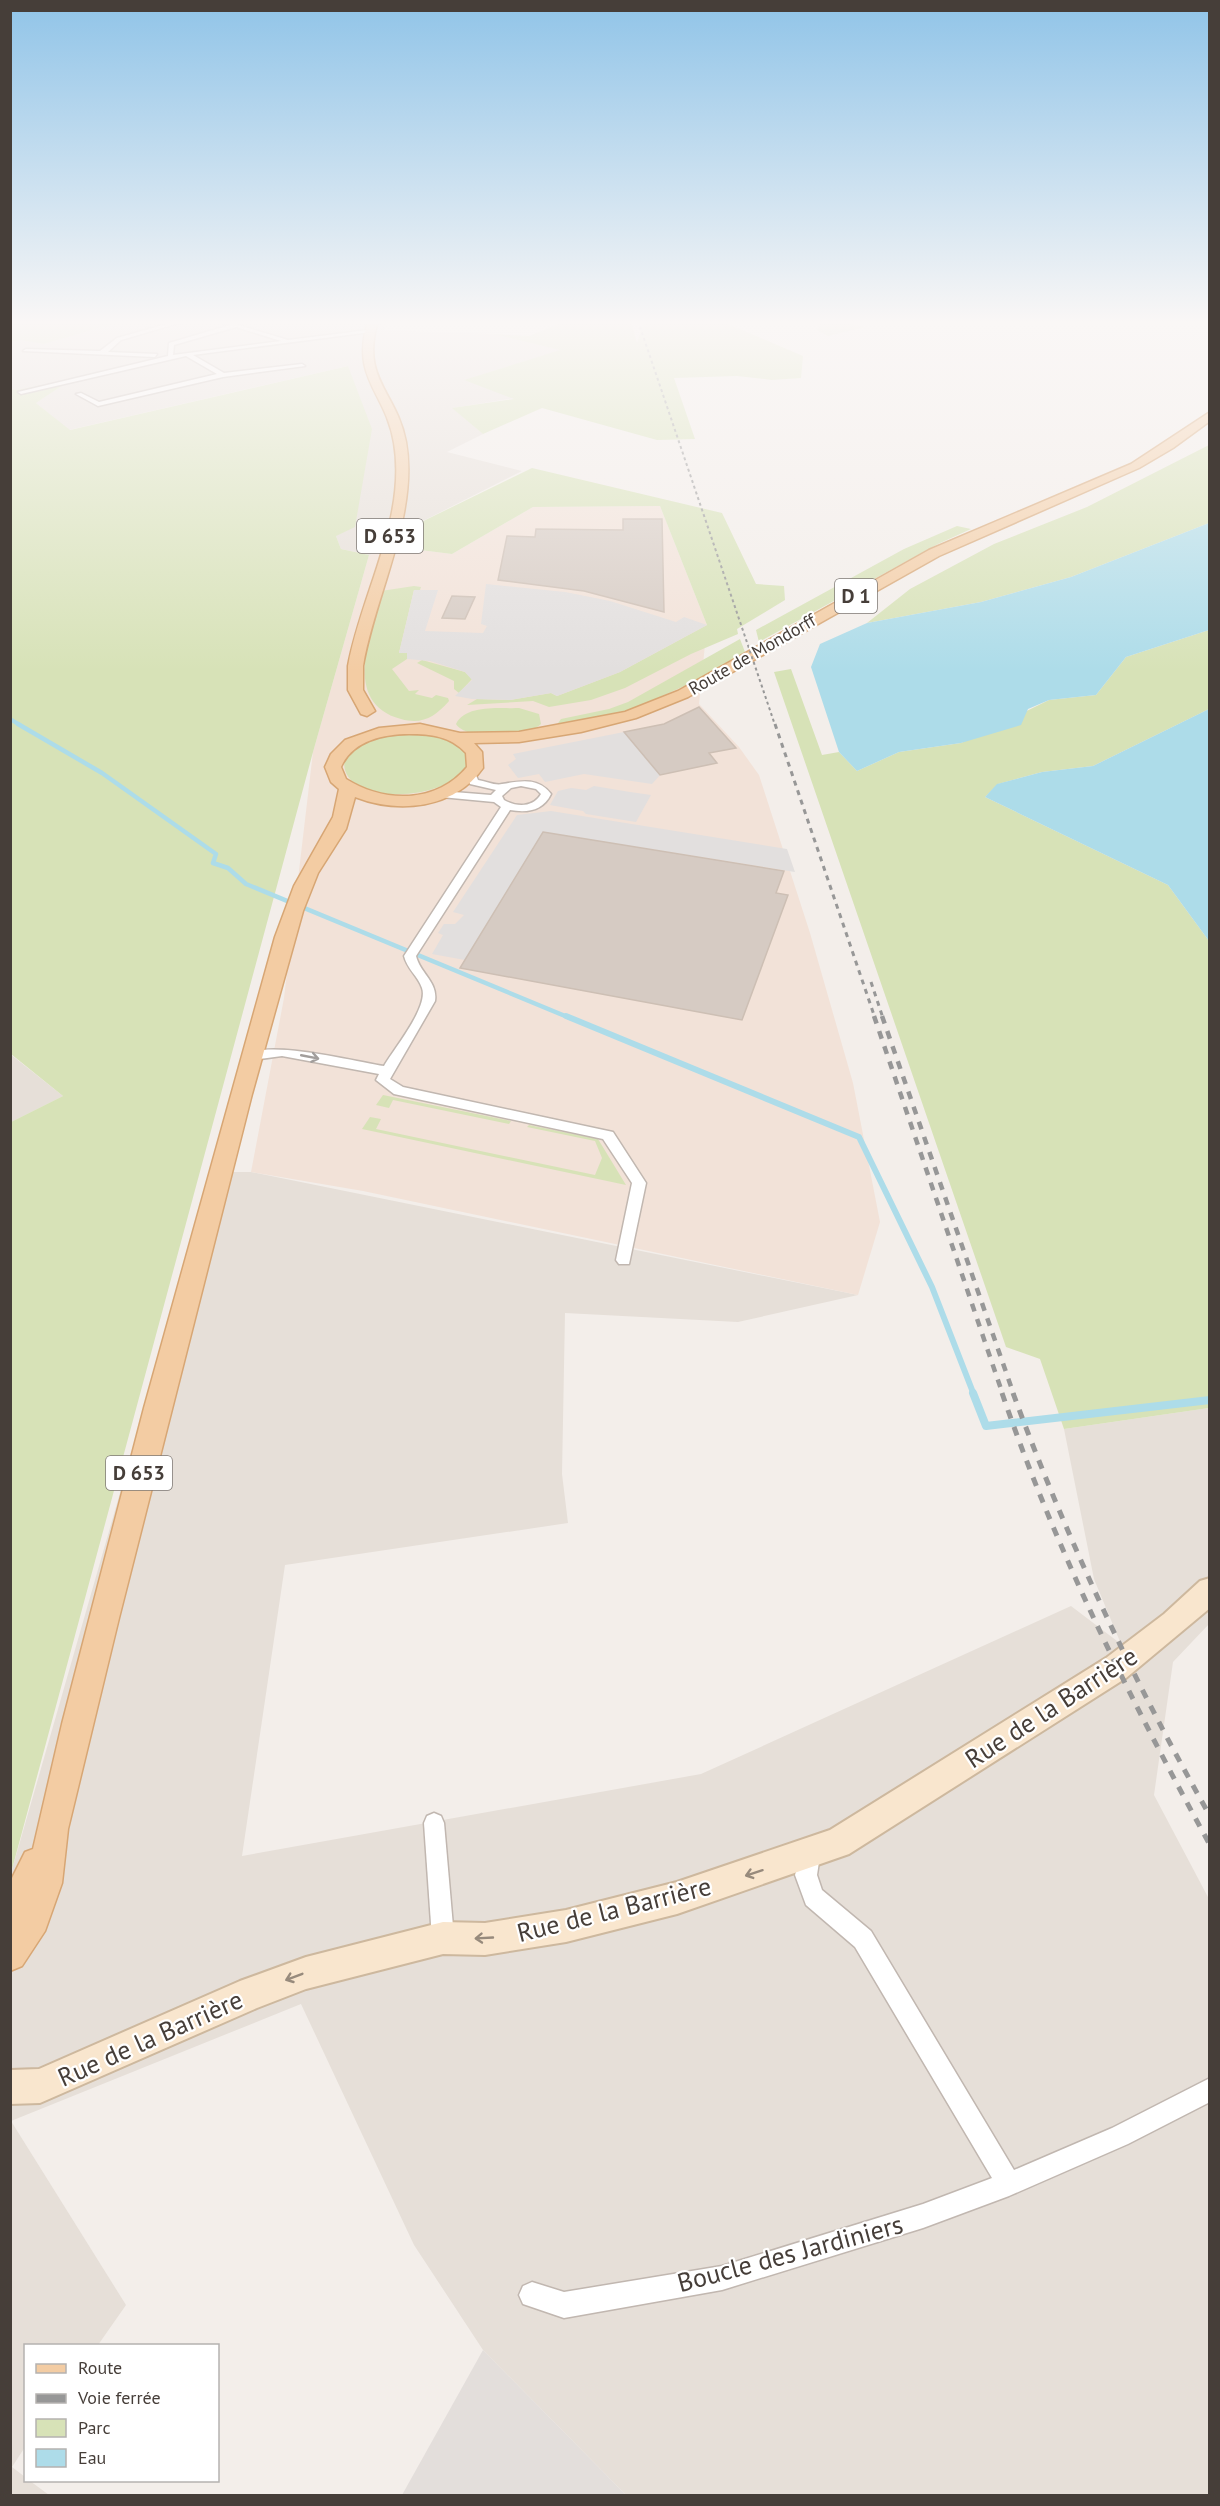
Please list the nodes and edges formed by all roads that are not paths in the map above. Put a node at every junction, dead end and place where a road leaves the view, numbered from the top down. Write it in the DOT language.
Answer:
graph roads {
  1 [pos="399,438"];
  2 [pos="1179,438"];
  3 [pos="367,711"];
  4 [pos="399,729"];
  5 [pos="519,737"];
  6 [pos="459,738"];
  7 [pos="349,744"];
  8 [pos="474,768"];
  9 [pos="502,788"];
  10 [pos="347,789"];
  11 [pos="441,794"];
  12 [pos="381,800"];
  13 [pos="502,803"];
  14 [pos="341,825"];
  15 [pos="253,1056"];
  16 [pos="385,1076"];
  17 [pos="624,1260"];
  18 [pos="1209,1590"];
  19 [pos="434,1823"];
  20 [pos="52,1829"];
  21 [pos="810,1855"];
  22 [pos="10,1914"];
  23 [pos="443,1938"];
  24 [pos="10,1954"];
  25 [pos="10,2087"];
  26 [pos="1209,2089"];
  27 [pos="1009,2184"];
  28 [pos="532,2295"];
  1 -- 3 [label="main road, D 653"];
  2 -- 5 [label="main road, Route de Mondorff / D 1"];
  3 -- 4 [label="main road"];
  3 -- 7 [label="main road"];
  4 -- 6 [label="main road"];
  4 -- 7 [label="main road"];
  5 -- 6 [label="main road, D 1"];
  5 -- 8 [label="main road, D 1"];
  6 -- 8 [label="main road"];
  7 -- 10 [label="main road"];
  8 -- 9 [label="street"];
  8 -- 11 [label="main road"];
  9 -- 13 [label="street"];
  9 -- 13 [label="street"];
  10 -- 12 [label="main road"];
  10 -- 14 [label="main road"];
  11 -- 12 [label="main road"];
  11 -- 13 [label="street"];
  12 -- 14 [label="main road"];
  13 -- 16 [label="street"];
  14 -- 15 [label="main road, D 653"];
  15 -- 16 [label="street, one-way"];
  15 -- 20 [label="main road, D 653"];
  16 -- 17 [label="street"];
  18 -- 21 [label="street, Rue de la Barrière"];
  19 -- 23 [label="street"];
  20 -- 22 [label="main road"];
  20 -- 24 [label="main road"];
  21 -- 23 [label="street, Rue de la Barrière, one-way"];
  21 -- 27 [label="street"];
  23 -- 25 [label="street, Rue de la Barrière, one-way"];
  26 -- 27 [label="street, Boucle des Jardiniers"];
  27 -- 28 [label="street, Boucle des Jardiniers"];
}
